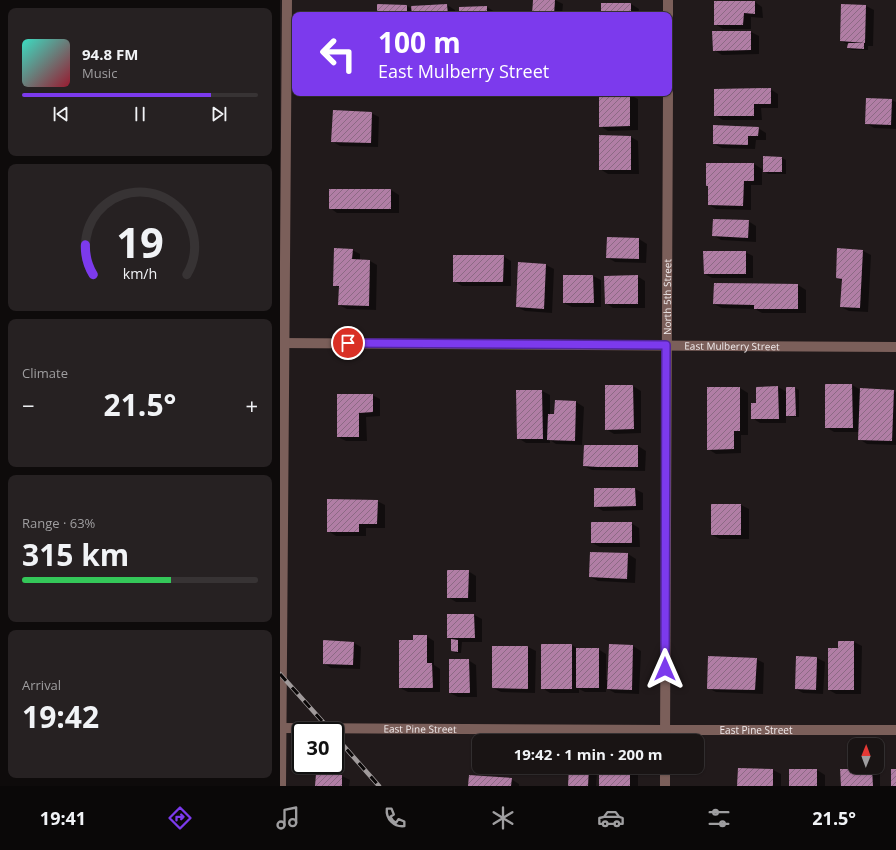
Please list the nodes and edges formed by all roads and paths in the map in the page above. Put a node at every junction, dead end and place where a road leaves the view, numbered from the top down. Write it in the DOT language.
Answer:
graph roads {
  1 [pos="287,0"];
  2 [pos="668,0"];
  3 [pos="668,12"];
  4 [pos="668,96"];
  5 [pos="282,343"];
  6 [pos="666,345"];
  7 [pos="896,346"];
  8 [pos="280,728"];
  9 [pos="665,730"];
  10 [pos="896,730"];
  11 [pos="665,734"];
  12 [pos="665,774"];
  13 [pos="281,786"];
  14 [pos="665,786"];
  1 -- 5 [label="street"];
  2 -- 3 [label="street"];
  4 -- 6 [label="street, North 5th Street"];
  5 -- 6 [label="street, East Mulberry Street"];
  5 -- 8 [label="street"];
  6 -- 7 [label="street, East Mulberry Street"];
  6 -- 9 [label="street, North 5th Street"];
  8 -- 9 [label="street, East Pine Street"];
  8 -- 13 [label="street"];
  9 -- 10 [label="street, East Pine Street"];
  9 -- 11 [label="street, North 5th Street"];
  12 -- 14 [label="street"];
}
